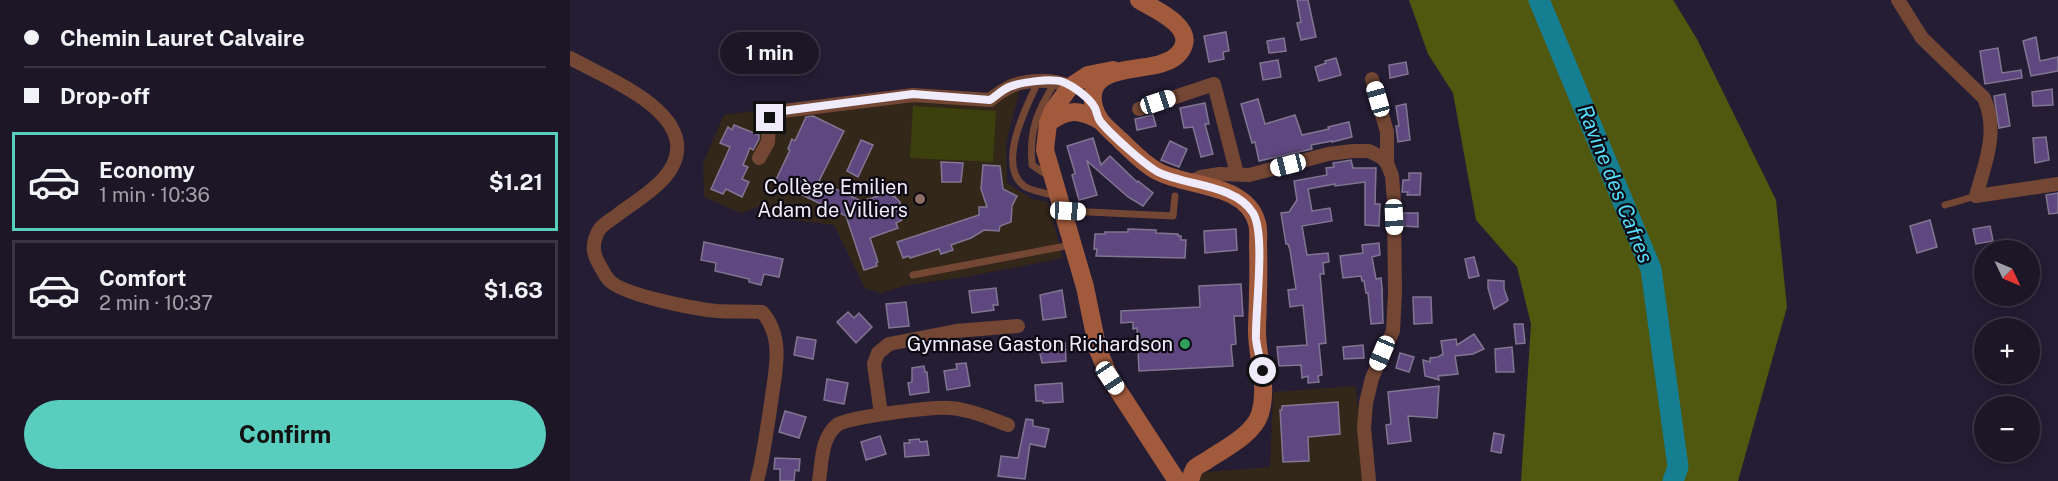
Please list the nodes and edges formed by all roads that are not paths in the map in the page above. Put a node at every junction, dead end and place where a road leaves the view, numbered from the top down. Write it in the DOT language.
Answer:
graph roads {
  1 [pos="1139,0"];
  2 [pos="1898,0"];
  3 [pos="570,58"];
  4 [pos="1120,70"];
  5 [pos="1372,79"];
  6 [pos="1038,82"];
  7 [pos="1063,84"];
  8 [pos="1139,109"];
  9 [pos="1096,113"];
  10 [pos="1048,123"];
  11 [pos="759,158"];
  12 [pos="1387,163"];
  13 [pos="1237,174"];
  14 [pos="1054,179"];
  15 [pos="1189,183"];
  16 [pos="2058,184"];
  17 [pos="1175,196"];
  18 [pos="1976,196"];
  19 [pos="1062,205"];
  20 [pos="1945,205"];
  21 [pos="1073,245"];
  22 [pos="913,275"];
  23 [pos="1018,326"];
  24 [pos="881,414"];
  25 [pos="1008,425"];
  26 [pos="1166,462"];
  27 [pos="1192,475"];
  28 [pos="757,481"];
  29 [pos="819,481"];
  30 [pos="1177,481"];
  31 [pos="1369,481"];
  1 -- 4 [label="main road"];
  2 -- 18 [label="street"];
  3 -- 28 [label="street"];
  4 -- 7 [label="main road"];
  4 -- 9 [label="main road"];
  5 -- 12 [label="street"];
  6 -- 7 [label="street"];
  6 -- 11 [label="street"];
  6 -- 19 [label="lane"];
  7 -- 9 [label="main road"];
  7 -- 10 [label="main road"];
  7 -- 14 [label="lane"];
  8 -- 13 [label="street"];
  9 -- 10 [label="main road"];
  9 -- 15 [label="main road"];
  10 -- 14 [label="main road"];
  12 -- 13 [label="street"];
  12 -- 31 [label="street"];
  13 -- 15 [label="street"];
  14 -- 19 [label="main road"];
  15 -- 27 [label="main road"];
  16 -- 18 [label="street"];
  17 -- 19 [label="lane"];
  18 -- 20 [label="lane"];
  19 -- 21 [label="main road"];
  21 -- 22 [label="lane"];
  21 -- 26 [label="main road"];
  23 -- 24 [label="street"];
  24 -- 25 [label="street"];
  24 -- 29 [label="street"];
  26 -- 27 [label="main road"];
  26 -- 30 [label="main road"];
}
